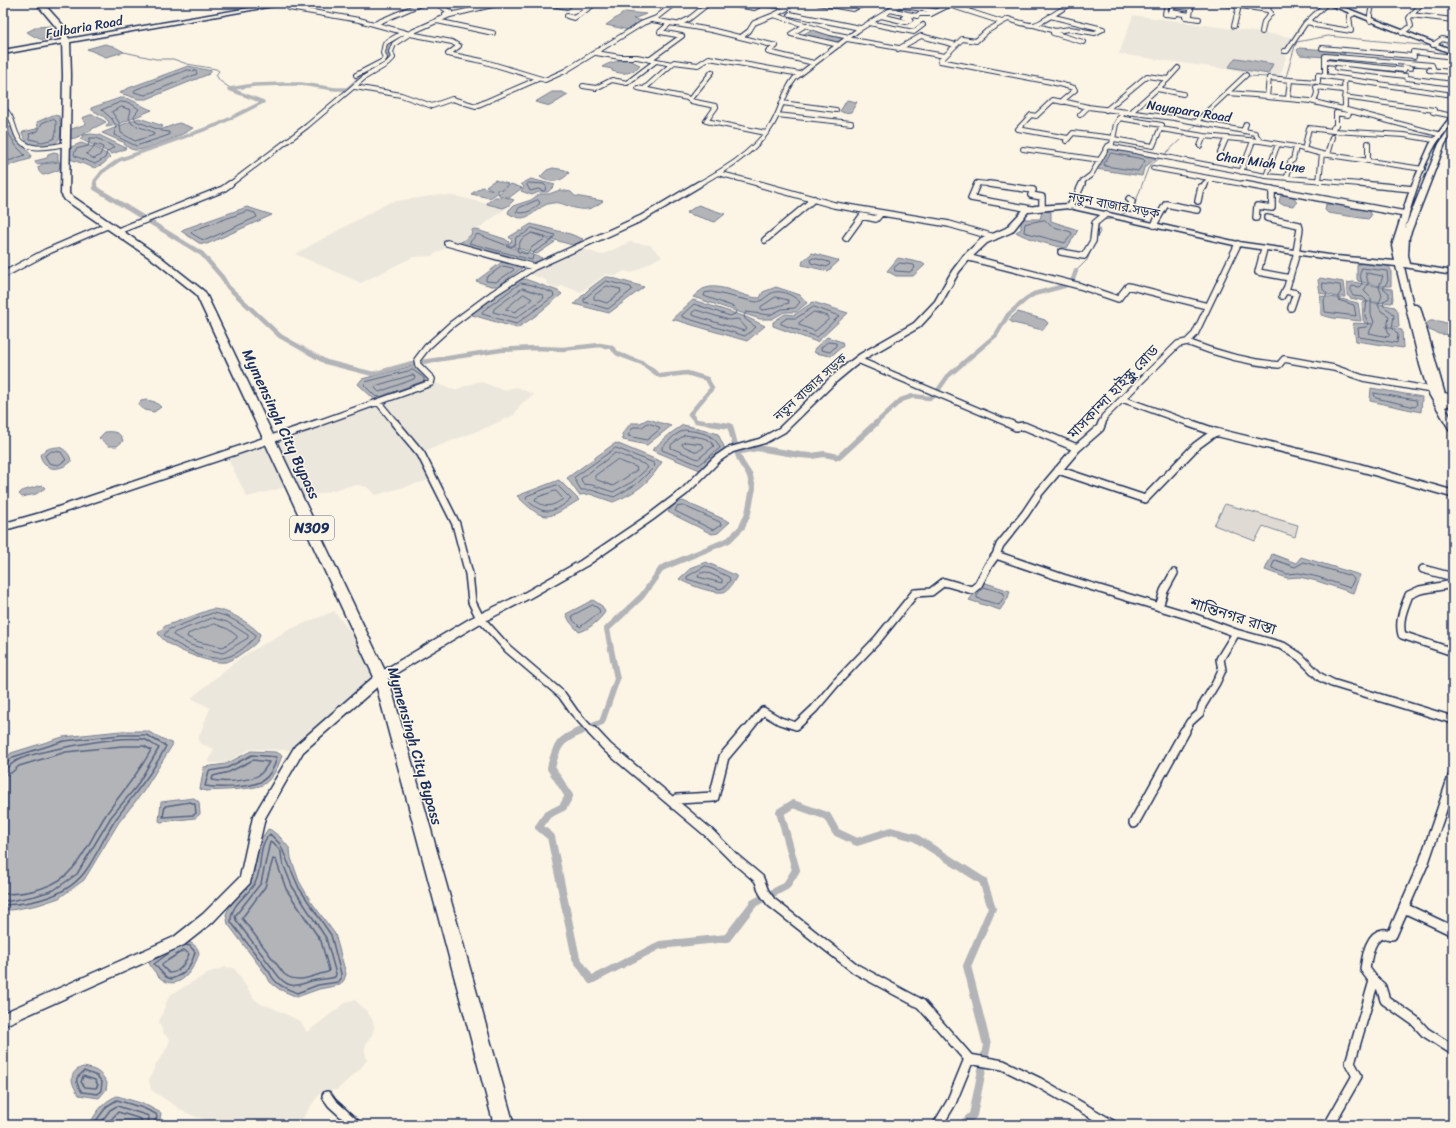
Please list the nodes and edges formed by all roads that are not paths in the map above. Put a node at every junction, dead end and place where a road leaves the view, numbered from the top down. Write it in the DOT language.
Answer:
graph roads {
  1 [pos="40,3"];
  2 [pos="287,3"];
  3 [pos="299,3"];
  4 [pos="423,3"];
  5 [pos="431,3"];
  6 [pos="454,3"];
  7 [pos="493,3"];
  8 [pos="502,3"];
  9 [pos="547,3"];
  10 [pos="572,3"];
  11 [pos="596,3"];
  12 [pos="675,3"];
  13 [pos="709,3"];
  14 [pos="727,3"];
  15 [pos="793,3"];
  16 [pos="818,3"];
  17 [pos="848,3"];
  18 [pos="944,3"];
  19 [pos="987,3"];
  20 [pos="1072,3"];
  21 [pos="1114,3"];
  22 [pos="1125,3"];
  23 [pos="1174,3"];
  24 [pos="1182,3"];
  25 [pos="1220,3"];
  26 [pos="1270,3"];
  27 [pos="1328,3"];
  28 [pos="1372,3"];
  29 [pos="1422,3"];
  30 [pos="862,4"];
  31 [pos="900,4"];
  32 [pos="1236,4"];
  33 [pos="440,5"];
  34 [pos="949,5"];
  35 [pos="1166,5"];
  36 [pos="787,8"];
  37 [pos="962,8"];
  38 [pos="1172,8"];
  39 [pos="1191,9"];
  40 [pos="1268,10"];
  41 [pos="934,11"];
  42 [pos="450,12"];
  43 [pos="888,12"];
  44 [pos="790,14"];
  45 [pos="1353,14"];
  46 [pos="774,15"];
  47 [pos="1411,15"];
  48 [pos="567,16"];
  49 [pos="881,16"];
  50 [pos="1050,16"];
  51 [pos="1199,19"];
  52 [pos="652,20"];
  53 [pos="1370,20"];
  54 [pos="1453,20"];
  55 [pos="437,21"];
  56 [pos="1002,22"];
  57 [pos="1307,22"];
  58 [pos="670,23"];
  59 [pos="870,23"];
  60 [pos="374,24"];
  61 [pos="679,24"];
  62 [pos="806,25"];
  63 [pos="923,25"];
  64 [pos="1034,25"];
  65 [pos="1234,26"];
  66 [pos="860,28"];
  67 [pos="1055,31"];
  68 [pos="402,32"];
  69 [pos="1262,32"];
  70 [pos="493,33"];
  71 [pos="1402,33"];
  72 [pos="410,34"];
  73 [pos="740,37"];
  74 [pos="848,38"];
  75 [pos="66,41"];
  76 [pos="1083,42"];
  77 [pos="1453,42"];
  78 [pos="838,45"];
  79 [pos="956,45"];
  80 [pos="1433,45"];
  81 [pos="1322,48"];
  82 [pos="898,49"];
  83 [pos="1346,50"];
  84 [pos="1284,51"];
  85 [pos="3,52"];
  86 [pos="1453,52"];
  87 [pos="596,53"];
  88 [pos="945,56"];
  89 [pos="1413,56"];
  90 [pos="1347,57"];
  91 [pos="1453,57"];
  92 [pos="649,60"];
  93 [pos="656,61"];
  94 [pos="814,63"];
  95 [pos="672,64"];
  96 [pos="1415,64"];
  97 [pos="1326,65"];
  98 [pos="1178,68"];
  99 [pos="1434,70"];
  100 [pos="712,72"];
  101 [pos="1453,72"];
  102 [pos="800,74"];
  103 [pos="356,75"];
  104 [pos="1246,75"];
  105 [pos="1325,75"];
  106 [pos="538,79"];
  107 [pos="1168,79"];
  108 [pos="1344,79"];
  109 [pos="1290,80"];
  110 [pos="1453,84"];
  111 [pos="583,86"];
  112 [pos="355,87"];
  113 [pos="638,88"];
  114 [pos="644,89"];
  115 [pos="1158,89"];
  116 [pos="1343,90"];
  117 [pos="1228,93"];
  118 [pos="1183,94"];
  119 [pos="1453,95"];
  120 [pos="1267,96"];
  121 [pos="1344,97"];
  122 [pos="1288,98"];
  123 [pos="690,99"];
  124 [pos="1063,102"];
  125 [pos="1314,102"];
  126 [pos="782,103"];
  127 [pos="1088,107"];
  128 [pos="3,108"];
  129 [pos="1343,109"];
  130 [pos="836,110"];
  131 [pos="1106,110"];
  132 [pos="1350,111"];
  133 [pos="1124,112"];
  134 [pos="1130,113"];
  135 [pos="777,115"];
  136 [pos="1080,115"];
  137 [pos="1453,116"];
  138 [pos="1119,118"];
  139 [pos="1196,122"];
  140 [pos="851,123"];
  141 [pos="1246,124"];
  142 [pos="1453,127"];
  143 [pos="1161,129"];
  144 [pos="1243,131"];
  145 [pos="1333,131"];
  146 [pos="766,133"];
  147 [pos="1204,136"];
  148 [pos="1332,137"];
  149 [pos="1114,138"];
  150 [pos="1436,138"];
  151 [pos="1226,139"];
  152 [pos="1253,141"];
  153 [pos="1260,141"];
  154 [pos="1368,143"];
  155 [pos="66,144"];
  156 [pos="1278,144"];
  157 [pos="1108,146"];
  158 [pos="1200,146"];
  159 [pos="1296,148"];
  160 [pos="1023,149"];
  161 [pos="1304,150"];
  162 [pos="1220,153"];
  163 [pos="1324,154"];
  164 [pos="1100,160"];
  165 [pos="1368,160"];
  166 [pos="1153,168"];
  167 [pos="1423,169"];
  168 [pos="1241,172"];
  169 [pos="718,173"];
  170 [pos="1266,176"];
  171 [pos="1209,178"];
  172 [pos="1286,178"];
  173 [pos="1319,181"];
  174 [pos="1272,189"];
  175 [pos="1413,189"];
  176 [pos="814,199"];
  177 [pos="1128,199"];
  178 [pos="1198,201"];
  179 [pos="1105,204"];
  180 [pos="1069,206"];
  181 [pos="1119,207"];
  182 [pos="1042,208"];
  183 [pos="1031,209"];
  184 [pos="1197,210"];
  185 [pos="881,213"];
  186 [pos="1405,214"];
  187 [pos="1109,215"];
  188 [pos="1256,218"];
  189 [pos="1267,218"];
  190 [pos="1154,225"];
  191 [pos="113,228"];
  192 [pos="994,237"];
  193 [pos="846,238"];
  194 [pos="765,240"];
  195 [pos="446,243"];
  196 [pos="1238,244"];
  197 [pos="1264,249"];
  198 [pos="1062,252"];
  199 [pos="1297,252"];
  200 [pos="966,257"];
  201 [pos="1402,264"];
  202 [pos="534,267"];
  203 [pos="1453,273"];
  204 [pos="3,275"];
  205 [pos="1290,278"];
  206 [pos="1207,306"];
  207 [pos="1291,308"];
  208 [pos="1188,342"];
  209 [pos="858,360"];
  210 [pos="1432,390"];
  211 [pos="1441,394"];
  212 [pos="1453,398"];
  213 [pos="1122,399"];
  214 [pos="379,403"];
  215 [pos="1453,418"];
  216 [pos="1453,429"];
  217 [pos="1215,432"];
  218 [pos="271,440"];
  219 [pos="1076,448"];
  220 [pos="1058,470"];
  221 [pos="1453,494"];
  222 [pos="3,528"];
  223 [pos="996,555"];
  224 [pos="1423,569"];
  225 [pos="1174,573"];
  226 [pos="1453,577"];
  227 [pos="1453,584"];
  228 [pos="1159,607"];
  229 [pos="480,618"];
  230 [pos="1236,634"];
  231 [pos="1453,652"];
  232 [pos="381,677"];
  233 [pos="1453,721"];
  234 [pos="1453,777"];
  235 [pos="674,805"];
  236 [pos="1134,823"];
  237 [pos="1404,908"];
  238 [pos="1453,931"];
  239 [pos="1374,981"];
  240 [pos="3,1020"];
  241 [pos="1453,1050"];
  242 [pos="970,1059"];
  243 [pos="327,1096"];
  244 [pos="356,1125"];
  245 [pos="504,1125"];
  246 [pos="938,1125"];
  247 [pos="1112,1125"];
  248 [pos="1329,1125"];
  1 -- 75 [label="highway, Mymensingh City Bypass / N309"];
  2 -- 75 [label="main road, Fulbaria Road"];
  3 -- 60 [label="street"];
  4 -- 60 [label="street"];
  5 -- 33 [label="street"];
  6 -- 33 [label="street"];
  7 -- 42 [label="street"];
  8 -- 55 [label="street"];
  9 -- 10 [label="street"];
  11 -- 48 [label="street"];
  12 -- 52 [label="street"];
  13 -- 61 [label="street"];
  14 -- 36 [label="street"];
  15 -- 36 [label="street"];
  16 -- 30 [label="street"];
  17 -- 30 [label="street"];
  18 -- 34 [label="street"];
  19 -- 37 [label="street"];
  20 -- 50 [label="street"];
  21 -- 22 [label="street"];
  23 -- 24 [label="street"];
  24 -- 39 [label="street"];
  25 -- 32 [label="street"];
  26 -- 40 [label="street"];
  27 -- 45 [label="main road"];
  27 -- 57 [label="street"];
  28 -- 53 [label="street"];
  29 -- 47 [label="street"];
  31 -- 41 [label="street"];
  31 -- 43 [label="street"];
  32 -- 40 [label="street"];
  32 -- 65 [label="street"];
  33 -- 42 [label="street"];
  34 -- 37 [label="street"];
  34 -- 41 [label="street"];
  35 -- 38 [label="street"];
  35 -- 51 [label="street"];
  36 -- 46 [label="street"];
  37 -- 56 [label="street"];
  38 -- 39 [label="street"];
  38 -- 39 [label="street"];
  40 -- 69 [label="street"];
  41 -- 43 [label="street"];
  42 -- 68 [label="street"];
  43 -- 49 [label="street"];
  43 -- 49 [label="street"];
  44 -- 66 [label="street"];
  45 -- 53 [label="main road"];
  45 -- 57 [label="street"];
  46 -- 62 [label="street"];
  46 -- 73 [label="street"];
  47 -- 54 [label="street"];
  47 -- 71 [label="street"];
  49 -- 59 [label="street"];
  50 -- 64 [label="street"];
  50 -- 67 [label="street"];
  52 -- 58 [label="street"];
  52 -- 87 [label="street"];
  53 -- 71 [label="main road"];
  55 -- 70 [label="street"];
  55 -- 72 [label="street"];
  56 -- 64 [label="street"];
  56 -- 79 [label="street"];
  57 -- 84 [label="street"];
  58 -- 61 [label="street"];
  58 -- 92 [label="street"];
  59 -- 63 [label="street"];
  59 -- 66 [label="street"];
  60 -- 68 [label="street"];
  61 -- 73 [label="street"];
  62 -- 74 [label="street"];
  62 -- 78 [label="street"];
  64 -- 67 [label="street"];
  66 -- 74 [label="street"];
  67 -- 76 [label="street"];
  68 -- 72 [label="street"];
  68 -- 103 [label="street"];
  71 -- 80 [label="main road"];
  72 -- 106 [label="street"];
  72 -- 112 [label="street"];
  73 -- 94 [label="street"];
  74 -- 78 [label="street"];
  74 -- 82 [label="street"];
  75 -- 85 [label="main road, Fulbaria Road"];
  75 -- 155 [label="highway, Mymensingh City Bypass / N309"];
  77 -- 80 [label="street"];
  78 -- 94 [label="street"];
  79 -- 82 [label="street"];
  79 -- 88 [label="street"];
  80 -- 86 [label="main road"];
  81 -- 83 [label="street"];
  82 -- 88 [label="street"];
  83 -- 89 [label="street"];
  83 -- 90 [label="street"];
  87 -- 92 [label="street"];
  87 -- 106 [label="street"];
  88 -- 124 [label="street"];
  89 -- 91 [label="street"];
  89 -- 96 [label="street"];
  90 -- 96 [label="street"];
  90 -- 97 [label="street"];
  92 -- 93 [label="street"];
  93 -- 95 [label="street"];
  93 -- 111 [label="street"];
  94 -- 102 [label="street"];
  95 -- 102 [label="street"];
  95 -- 114 [label="street"];
  96 -- 99 [label="street"];
  97 -- 99 [label="street"];
  97 -- 105 [label="street"];
  97 -- 110 [label="street"];
  98 -- 107 [label="street"];
  99 -- 101 [label="street"];
  100 -- 123 [label="street"];
  102 -- 126 [label="street"];
  104 -- 117 [label="street"];
  105 -- 108 [label="street"];
  105 -- 109 [label="street"];
  106 -- 112 [label="street"];
  107 -- 115 [label="street"];
  107 -- 131 [label="street"];
  108 -- 119 [label="street"];
  108 -- 121 [label="street"];
  109 -- 120 [label="street"];
  109 -- 122 [label="street"];
  112 -- 191 [label="street"];
  113 -- 114 [label="street"];
  114 -- 123 [label="street"];
  115 -- 118 [label="street"];
  115 -- 134 [label="street"];
  116 -- 125 [label="street"];
  117 -- 120 [label="street"];
  117 -- 139 [label="street"];
  120 -- 122 [label="street"];
  121 -- 129 [label="street"];
  121 -- 137 [label="street"];
  122 -- 125 [label="street"];
  123 -- 146 [label="street"];
  124 -- 127 [label="street, Nayapara Road"];
  124 -- 149 [label="street"];
  125 -- 129 [label="street"];
  126 -- 130 [label="street"];
  126 -- 135 [label="street"];
  127 -- 131 [label="street, Nayapara Road"];
  127 -- 136 [label="street"];
  128 -- 155 [label="street"];
  129 -- 132 [label="street"];
  131 -- 133 [label="street, Nayapara Road"];
  132 -- 145 [label="street"];
  132 -- 150 [label="street"];
  133 -- 134 [label="street, Nayapara Road"];
  133 -- 138 [label="street"];
  134 -- 139 [label="street, Nayapara Road"];
  135 -- 140 [label="street"];
  135 -- 146 [label="street"];
  137 -- 150 [label="main road"];
  138 -- 143 [label="street"];
  138 -- 149 [label="street"];
  139 -- 144 [label="street, Nayapara Road"];
  141 -- 144 [label="street"];
  142 -- 201 [label="main road"];
  143 -- 147 [label="street"];
  143 -- 149 [label="street"];
  144 -- 153 [label="street, Nayapara Road"];
  145 -- 150 [label="street"];
  145 -- 161 [label="street"];
  146 -- 169 [label="street"];
  147 -- 151 [label="street"];
  147 -- 158 [label="street"];
  148 -- 163 [label="street"];
  149 -- 157 [label="street"];
  150 -- 167 [label="main road"];
  151 -- 152 [label="street"];
  151 -- 162 [label="street"];
  152 -- 153 [label="street"];
  152 -- 168 [label="street"];
  153 -- 156 [label="street, Nayapara Road"];
  154 -- 165 [label="street"];
  155 -- 191 [label="highway, Mymensingh City Bypass / N309"];
  156 -- 159 [label="street, Nayapara Road"];
  156 -- 170 [label="street"];
  157 -- 164 [label="street"];
  157 -- 168 [label="street, Chan Miah Lane"];
  159 -- 161 [label="street, Nayapara Road"];
  159 -- 172 [label="street"];
  160 -- 164 [label="street"];
  161 -- 163 [label="street, Nayapara Road"];
  163 -- 165 [label="street, Nayapara Road"];
  163 -- 173 [label="street"];
  164 -- 180 [label="street"];
  165 -- 167 [label="street, Nayapara Road"];
  166 -- 171 [label="street"];
  167 -- 175 [label="main road"];
  168 -- 170 [label="street, Chan Miah Lane"];
  169 -- 176 [label="street"];
  169 -- 202 [label="street"];
  170 -- 172 [label="street, Chan Miah Lane"];
  171 -- 174 [label="street"];
  171 -- 178 [label="street"];
  172 -- 173 [label="street, Chan Miah Lane"];
  173 -- 175 [label="street, Chan Miah Lane"];
  174 -- 186 [label="street"];
  174 -- 188 [label="street"];
  175 -- 186 [label="main road"];
  176 -- 185 [label="street"];
  176 -- 194 [label="street"];
  177 -- 181 [label="street"];
  179 -- 181 [label="street"];
  180 -- 182 [label="main road, নতুন বাজার সড়ক"];
  180 -- 187 [label="main road, নতুন বাজার সড়ক"];
  181 -- 187 [label="street"];
  182 -- 183 [label="main road, নতুন বাজার সড়ক"];
  182 -- 183 [label="street"];
  183 -- 192 [label="main road, নতুন বাজার সড়ক"];
  184 -- 190 [label="street"];
  185 -- 192 [label="street"];
  185 -- 193 [label="street"];
  186 -- 201 [label="main road"];
  187 -- 190 [label="main road, নতুন বাজার সড়ক"];
  187 -- 198 [label="street"];
  189 -- 199 [label="street"];
  190 -- 196 [label="main road, নতুন বাজার সড়ক"];
  191 -- 204 [label="street"];
  191 -- 218 [label="highway, Mymensingh City Bypass / N309"];
  192 -- 200 [label="main road, নতুন বাজার সড়ক"];
  195 -- 202 [label="street"];
  196 -- 197 [label="main road, নতুন বাজার সড়ক"];
  196 -- 206 [label="street, মাসকান্দা হাইস্কুল রোড"];
  197 -- 199 [label="main road, নতুন বাজার সড়ক"];
  197 -- 205 [label="street"];
  199 -- 201 [label="main road, নতুন বাজার সড়ক"];
  199 -- 205 [label="street"];
  200 -- 206 [label="street"];
  200 -- 209 [label="main road, নতুন বাজার সড়ক"];
  201 -- 203 [label="main road, নতুন বাজার সড়ক"];
  201 -- 210 [label="main road"];
  201 -- 211 [label="main road"];
  202 -- 214 [label="street"];
  205 -- 207 [label="street"];
  206 -- 208 [label="street, মাসকান্দা হাইস্কুল রোড"];
  208 -- 210 [label="street"];
  208 -- 213 [label="street, মাসকান্দা হাইস্কুল রোড"];
  209 -- 219 [label="street"];
  209 -- 229 [label="main road, নতুন বাজার সড়ক"];
  210 -- 216 [label="main road"];
  211 -- 212 [label="street"];
  211 -- 215 [label="main road"];
  213 -- 217 [label="street"];
  213 -- 219 [label="street, মাসকান্দা হাইস্কুল রোড"];
  214 -- 218 [label="street"];
  214 -- 229 [label="street"];
  217 -- 220 [label="street"];
  217 -- 221 [label="street"];
  218 -- 222 [label="street"];
  218 -- 232 [label="highway, Mymensingh City Bypass / N309"];
  219 -- 220 [label="street, মাসকান্দা হাইস্কুল রোড"];
  220 -- 223 [label="street, মাসকান্দা হাইস্কুল রোড"];
  223 -- 228 [label="street, শান্তিনগর রাস্তা"];
  223 -- 235 [label="street, মাসকান্দা হাইস্কুল রোড"];
  224 -- 226 [label="street"];
  225 -- 228 [label="street"];
  227 -- 231 [label="street"];
  228 -- 230 [label="street, শান্তিনগর রাস্তা"];
  229 -- 232 [label="main road"];
  229 -- 235 [label="street"];
  230 -- 233 [label="street, শান্তিনগর রাস্তা"];
  230 -- 236 [label="street"];
  232 -- 240 [label="main road"];
  232 -- 245 [label="highway, Mymensingh City Bypass / N309"];
  234 -- 237 [label="street"];
  235 -- 242 [label="street"];
  237 -- 238 [label="street"];
  237 -- 239 [label="street"];
  239 -- 241 [label="street"];
  239 -- 248 [label="street"];
  242 -- 246 [label="street"];
  242 -- 247 [label="street"];
  243 -- 244 [label="street"];
}
